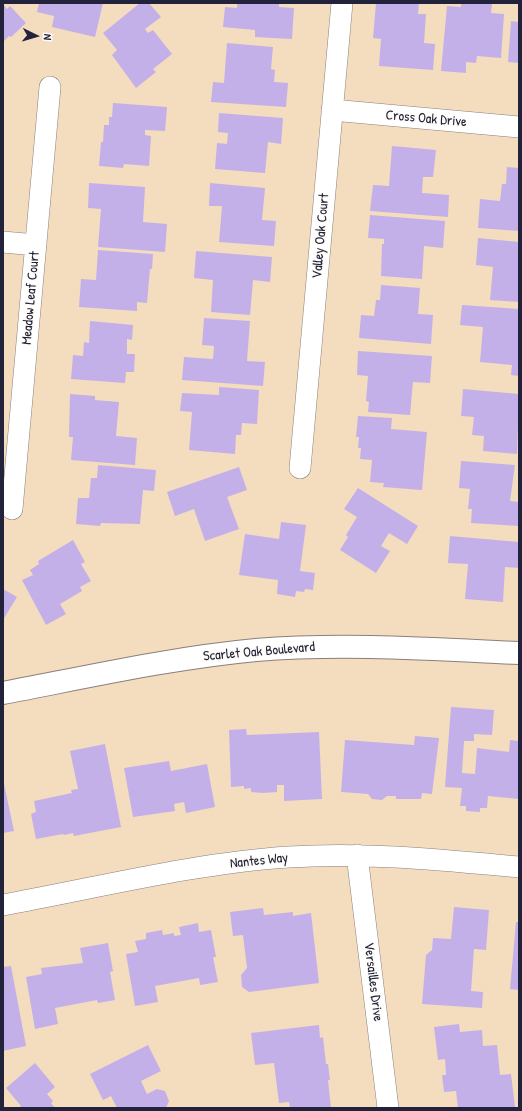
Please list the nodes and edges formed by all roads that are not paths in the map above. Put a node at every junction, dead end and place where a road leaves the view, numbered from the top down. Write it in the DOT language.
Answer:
graph roads {
  1 [pos="342,3"];
  2 [pos="50,87"];
  3 [pos="332,110"];
  4 [pos="519,127"];
  5 [pos="3,242"];
  6 [pos="36,245"];
  7 [pos="300,468"];
  8 [pos="12,509"];
  9 [pos="519,653"];
  10 [pos="3,693"];
  11 [pos="357,855"];
  12 [pos="519,867"];
  13 [pos="3,906"];
  14 [pos="388,1108"];
  1 -- 3 [label="street, Valley Oak Court"];
  2 -- 6 [label="street, Meadow Leaf Court"];
  3 -- 4 [label="street, Cross Oak Drive"];
  3 -- 7 [label="street, Valley Oak Court"];
  5 -- 6 [label="street"];
  6 -- 8 [label="street, Meadow Leaf Court"];
  9 -- 10 [label="street, Scarlet Oak Boulevard"];
  11 -- 12 [label="street, Nantes Way"];
  11 -- 13 [label="street, Nantes Way"];
  11 -- 14 [label="street, Versailles Drive"];
}
